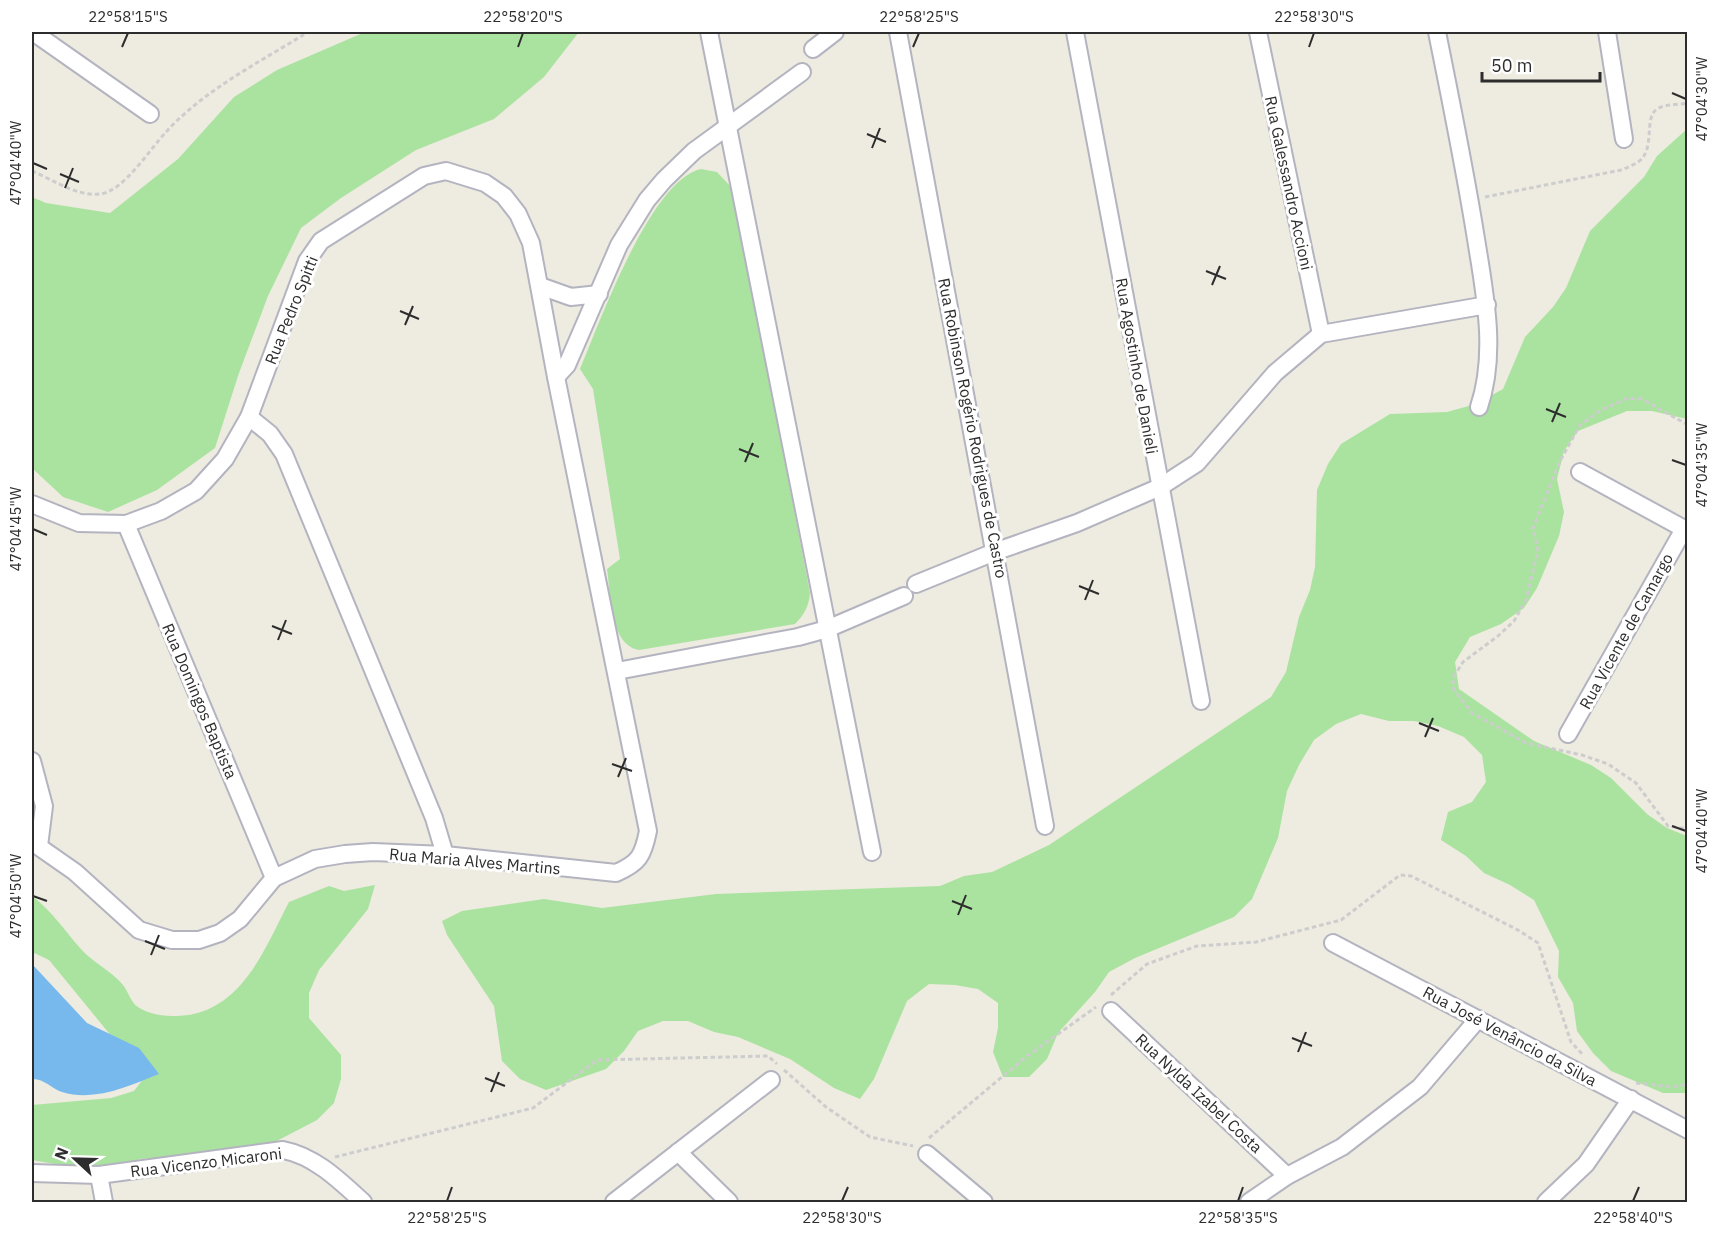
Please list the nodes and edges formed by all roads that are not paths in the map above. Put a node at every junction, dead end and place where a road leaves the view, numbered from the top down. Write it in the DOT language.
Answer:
graph roads {
  1 [pos="708,32"];
  2 [pos="835,32"];
  3 [pos="898,32"];
  4 [pos="1075,32"];
  5 [pos="1258,32"];
  6 [pos="1437,32"];
  7 [pos="1607,32"];
  8 [pos="35,40"];
  9 [pos="813,49"];
  10 [pos="802,72"];
  11 [pos="150,114"];
  12 [pos="728,128"];
  13 [pos="1624,139"];
  14 [pos="540,286"];
  15 [pos="599,294"];
  16 [pos="1487,305"];
  17 [pos="1320,334"];
  18 [pos="556,377"];
  19 [pos="1479,407"];
  20 [pos="249,417"];
  21 [pos="1580,472"];
  22 [pos="1160,487"];
  23 [pos="32,504"];
  24 [pos="126,524"];
  25 [pos="1686,530"];
  26 [pos="996,551"];
  27 [pos="827,629"];
  28 [pos="617,671"];
  29 [pos="1201,701"];
  30 [pos="1568,734"];
  31 [pos="32,761"];
  32 [pos="1046,826"];
  33 [pos="35,844"];
  34 [pos="872,852"];
  35 [pos="445,855"];
  36 [pos="274,878"];
  37 [pos="1333,943"];
  38 [pos="1111,1011"];
  39 [pos="1478,1019"];
  40 [pos="771,1080"];
  41 [pos="1631,1099"];
  42 [pos="1688,1130"];
  43 [pos="925,1151"];
  44 [pos="678,1152"];
  45 [pos="32,1173"];
  46 [pos="99,1175"];
  47 [pos="1287,1176"];
  48 [pos="360,1201"];
  49 [pos="104,1203"];
  50 [pos="615,1203"];
  51 [pos="729,1203"];
  52 [pos="984,1203"];
  53 [pos="1249,1203"];
  54 [pos="1546,1203"];
  1 -- 12 [label="street"];
  2 -- 9 [label="street"];
  3 -- 26 [label="street, Rua Robinson Rogério Rodrigues de Castro"];
  4 -- 22 [label="street, Rua Agostinho de Danieli"];
  5 -- 17 [label="street, Rua Galessandro Accioni"];
  6 -- 16 [label="street"];
  7 -- 13 [label="street"];
  8 -- 11 [label="street"];
  10 -- 12 [label="street"];
  12 -- 15 [label="street"];
  12 -- 27 [label="street"];
  14 -- 15 [label="street"];
  14 -- 18 [label="street, Rua Pedro Spitti"];
  14 -- 20 [label="street, Rua Pedro Spitti"];
  15 -- 18 [label="street"];
  16 -- 17 [label="street"];
  16 -- 19 [label="street"];
  17 -- 22 [label="street"];
  18 -- 28 [label="street, Rua Pedro Spitti"];
  20 -- 24 [label="street, Rua Pedro Spitti"];
  20 -- 35 [label="street"];
  21 -- 25 [label="street"];
  22 -- 26 [label="street"];
  22 -- 29 [label="street, Rua Agostinho de Danieli"];
  23 -- 24 [label="street, Rua Pedro Spitti"];
  24 -- 36 [label="street, Rua Domingos Baptista"];
  25 -- 30 [label="street, Rua Vicente de Camargo"];
  26 -- 27 [label="street"];
  26 -- 32 [label="street, Rua Robinson Rogério Rodrigues de Castro"];
  27 -- 28 [label="street"];
  27 -- 34 [label="street"];
  28 -- 35 [label="street, Rua Maria Alves Martins"];
  31 -- 33 [label="street"];
  33 -- 36 [label="street, Rua Maria Alves Martins"];
  35 -- 36 [label="street, Rua Maria Alves Martins"];
  37 -- 39 [label="street, Rua José Venâncio da Silva"];
  38 -- 47 [label="street, Rua Nylda Izabel Costa"];
  39 -- 41 [label="street, Rua José Venâncio da Silva"];
  39 -- 47 [label="street"];
  40 -- 44 [label="street"];
  41 -- 42 [label="street, Rua José Venâncio da Silva"];
  41 -- 54 [label="street"];
  43 -- 52 [label="street"];
  44 -- 50 [label="street"];
  44 -- 51 [label="street"];
  45 -- 46 [label="street, Rua Vicenzo Micaroni"];
  46 -- 48 [label="street, Rua Vicenzo Micaroni"];
  46 -- 49 [label="street"];
  47 -- 53 [label="street"];
}
